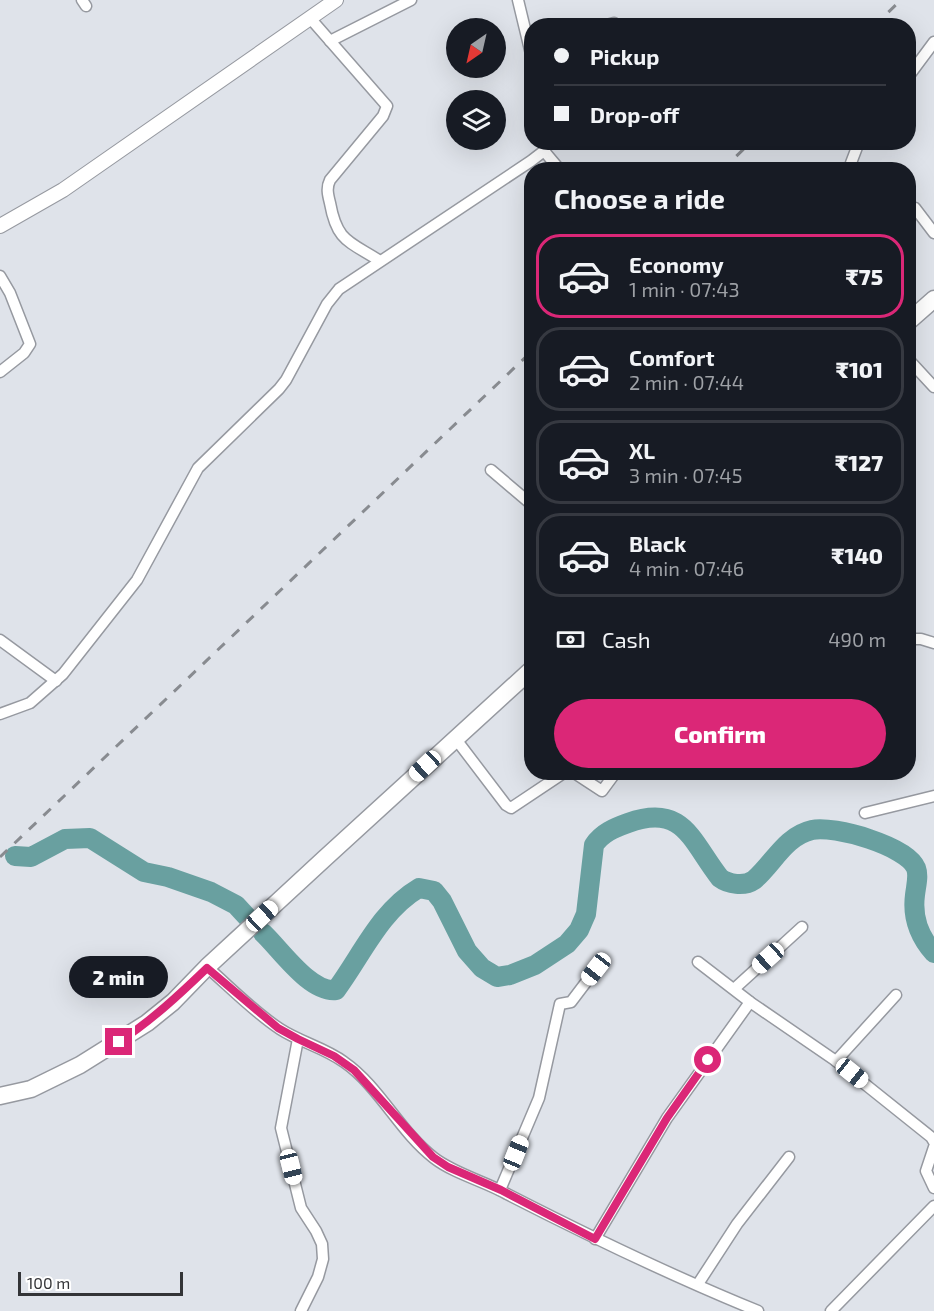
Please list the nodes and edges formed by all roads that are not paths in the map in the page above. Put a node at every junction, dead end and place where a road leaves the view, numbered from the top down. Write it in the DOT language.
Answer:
graph roads {
  1 [pos="336,0"];
  2 [pos="411,0"];
  3 [pos="519,0"];
  4 [pos="310,18"];
  5 [pos="524,21"];
  6 [pos="330,40"];
  7 [pos="934,42"];
  8 [pos="916,66"];
  9 [pos="542,150"];
  10 [pos="524,162"];
  11 [pos="524,162"];
  12 [pos="916,209"];
  13 [pos="0,226"];
  14 [pos="934,233"];
  15 [pos="380,261"];
  16 [pos="0,276"];
  17 [pos="934,299"];
  18 [pos="916,315"];
  19 [pos="916,368"];
  20 [pos="0,372"];
  21 [pos="934,387"];
  22 [pos="491,470"];
  23 [pos="524,498"];
  24 [pos="916,639"];
  25 [pos="0,640"];
  26 [pos="934,642"];
  27 [pos="524,676"];
  28 [pos="56,681"];
  29 [pos="0,714"];
  30 [pos="455,738"];
  31 [pos="553,780"];
  32 [pos="586,780"];
  33 [pos="610,780"];
  34 [pos="934,796"];
  35 [pos="865,813"];
  36 [pos="802,927"];
  37 [pos="698,962"];
  38 [pos="207,968"];
  39 [pos="596,969"];
  40 [pos="734,989"];
  41 [pos="896,995"];
  42 [pos="750,1002"];
  43 [pos="298,1039"];
  44 [pos="836,1061"];
  45 [pos="0,1096"];
  46 [pos="934,1142"];
  47 [pos="934,1147"];
  48 [pos="789,1157"];
  49 [pos="934,1188"];
  50 [pos="501,1190"];
  51 [pos="934,1206"];
  52 [pos="595,1239"];
  53 [pos="698,1284"];
  54 [pos="300,1311"];
  55 [pos="758,1311"];
  56 [pos="831,1311"];
  1 -- 4 [label="main road"];
  2 -- 6 [label="street"];
  3 -- 5 [label="street"];
  4 -- 6 [label="street"];
  4 -- 13 [label="main road"];
  6 -- 15 [label="street"];
  7 -- 8 [label="street"];
  9 -- 11 [label="street"];
  10 -- 15 [label="street"];
  12 -- 14 [label="street"];
  15 -- 28 [label="street"];
  16 -- 20 [label="street"];
  17 -- 18 [label="highway"];
  19 -- 21 [label="street"];
  22 -- 23 [label="street"];
  24 -- 26 [label="street"];
  25 -- 28 [label="street"];
  27 -- 30 [label="highway"];
  28 -- 29 [label="street"];
  30 -- 31 [label="street"];
  30 -- 38 [label="highway"];
  32 -- 33 [label="street"];
  34 -- 35 [label="street"];
  36 -- 40 [label="street"];
  37 -- 40 [label="street"];
  38 -- 43 [label="street"];
  38 -- 45 [label="highway"];
  39 -- 50 [label="street"];
  40 -- 42 [label="street"];
  41 -- 44 [label="street"];
  42 -- 44 [label="street"];
  42 -- 52 [label="street"];
  43 -- 50 [label="street"];
  43 -- 54 [label="street"];
  44 -- 46 [label="street"];
  47 -- 49 [label="street"];
  48 -- 53 [label="street"];
  50 -- 52 [label="street"];
  51 -- 56 [label="street"];
  52 -- 53 [label="street"];
  53 -- 55 [label="street"];
}
